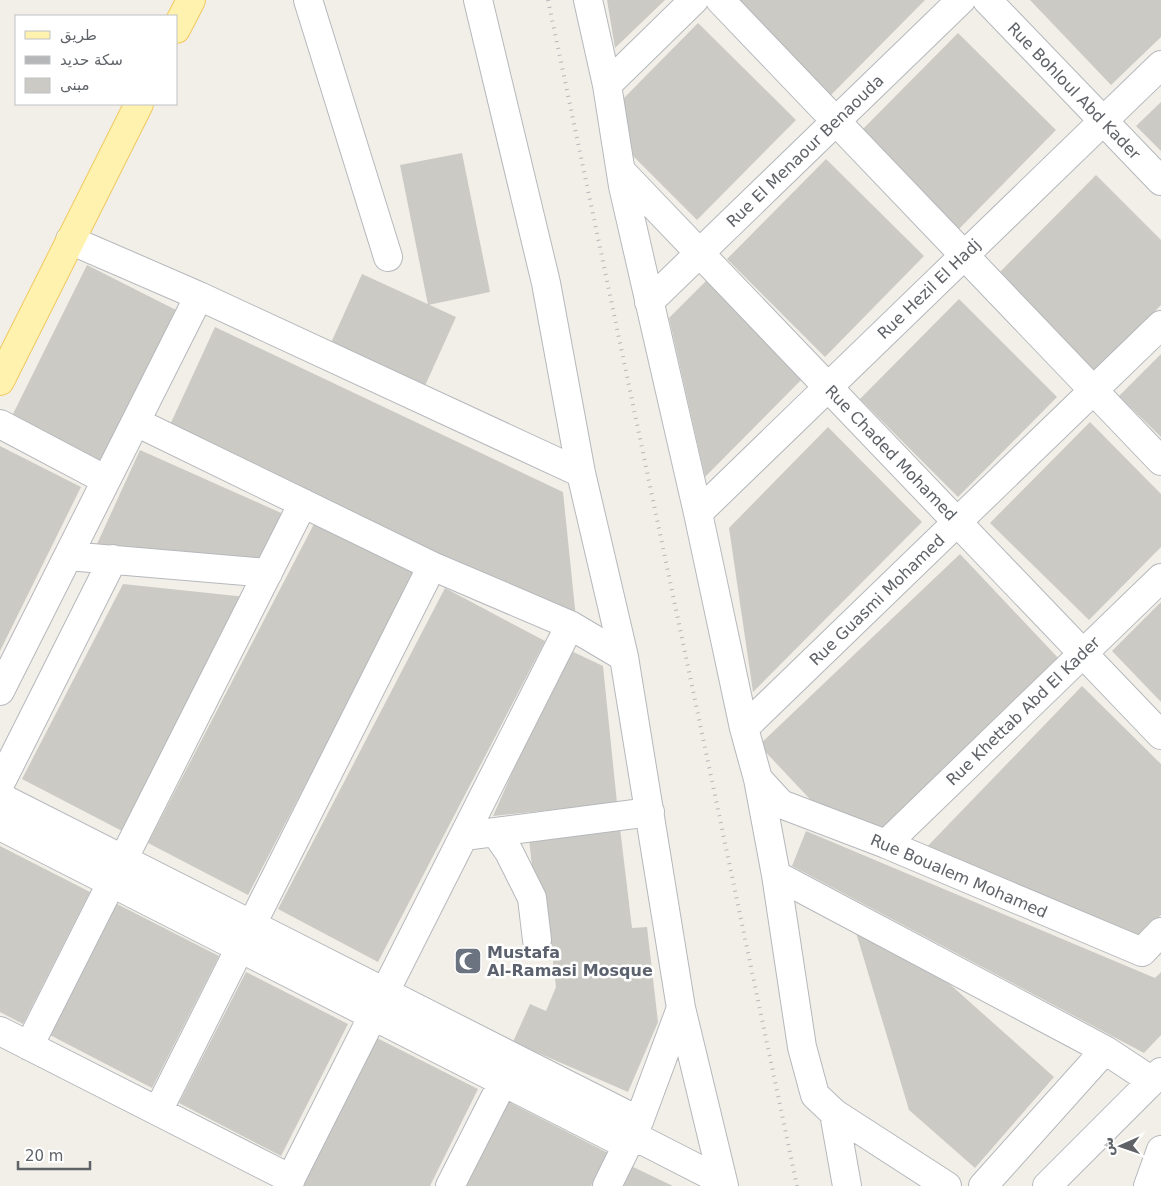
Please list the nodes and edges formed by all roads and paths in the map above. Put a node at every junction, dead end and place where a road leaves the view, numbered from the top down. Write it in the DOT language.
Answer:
graph roads {
  1 [pos="191,0"];
  2 [pos="308,0"];
  3 [pos="478,0"];
  4 [pos="588,0"];
  5 [pos="694,0"];
  6 [pos="720,0"];
  7 [pos="961,0"];
  8 [pos="988,0"];
  9 [pos="178,25"];
  10 [pos="1161,66"];
  11 [pos="607,85"];
  12 [pos="138,105"];
  13 [pos="836,121"];
  14 [pos="1104,121"];
  15 [pos="621,171"];
  16 [pos="1161,181"];
  17 [pos="70,240"];
  18 [pos="700,253"];
  19 [pos="964,256"];
  20 [pos="388,257"];
  21 [pos="199,296"];
  22 [pos="648,302"];
  23 [pos="1161,325"];
  24 [pos="0,381"];
  25 [pos="828,387"];
  26 [pos="1093,390"];
  27 [pos="136,422"];
  28 [pos="0,424"];
  29 [pos="1161,461"];
  30 [pos="581,473"];
  31 [pos="106,480"];
  32 [pos="303,503"];
  33 [pos="698,513"];
  34 [pos="957,522"];
  35 [pos="68,556"];
  36 [pos="113,559"];
  37 [pos="432,566"];
  38 [pos="268,573"];
  39 [pos="1161,578"];
  40 [pos="570,625"];
  41 [pos="1083,654"];
  42 [pos="624,657"];
  43 [pos="0,691"];
  44 [pos="744,728"];
  45 [pos="1161,735"];
  46 [pos="758,779"];
  47 [pos="0,784"];
  48 [pos="0,797"];
  49 [pos="650,812"];
  50 [pos="0,826"];
  51 [pos="496,833"];
  52 [pos="464,836"];
  53 [pos="886,844"];
  54 [pos="118,871"];
  55 [pos="776,876"];
  56 [pos="1161,932"];
  57 [pos="246,936"];
  58 [pos="536,940"];
  59 [pos="379,1004"];
  60 [pos="681,1008"];
  61 [pos="0,1031"];
  62 [pos="30,1046"];
  63 [pos="1105,1050"];
  64 [pos="509,1070"];
  65 [pos="1156,1077"];
  66 [pos="158,1112"];
  67 [pos="834,1113"];
  68 [pos="633,1134"];
  69 [pos="1161,1150"];
  70 [pos="289,1183"];
  71 [pos="723,1184"];
  72 [pos="450,1186"];
  73 [pos="607,1186"];
  74 [pos="847,1186"];
  75 [pos="946,1186"];
  76 [pos="983,1186"];
  77 [pos="1047,1186"];
  78 [pos="1148,1186"];
  1 -- 9 [label="main road"];
  2 -- 20 [label="street"];
  3 -- 30 [label="street"];
  4 -- 11 [label="street"];
  5 -- 11 [label="street"];
  6 -- 13 [label="street"];
  7 -- 13 [label="street, Rue El Menaour Benaouda"];
  8 -- 14 [label="street, Rue Bohloul Abd Kader"];
  10 -- 14 [label="street, Rue Hezil El Hadj"];
  11 -- 15 [label="street"];
  12 -- 17 [label="main road"];
  13 -- 18 [label="street, Rue El Menaour Benaouda"];
  13 -- 19 [label="street"];
  14 -- 16 [label="street, Rue Bohloul Abd Kader"];
  14 -- 19 [label="street, Rue Hezil El Hadj"];
  15 -- 18 [label="street, Rue Chaded Mohamed"];
  15 -- 22 [label="street"];
  17 -- 21 [label="street"];
  17 -- 24 [label="main road"];
  18 -- 22 [label="street, Rue El Menaour Benaouda"];
  18 -- 25 [label="street, Rue Chaded Mohamed"];
  19 -- 25 [label="street, Rue Hezil El Hadj"];
  19 -- 26 [label="street"];
  21 -- 27 [label="street"];
  21 -- 30 [label="street"];
  22 -- 33 [label="street"];
  23 -- 26 [label="street, Rue Guasmi Mohamed"];
  25 -- 33 [label="street, Rue Hezil El Hadj"];
  25 -- 34 [label="street, Rue Chaded Mohamed"];
  26 -- 29 [label="street"];
  26 -- 34 [label="street, Rue Guasmi Mohamed"];
  27 -- 31 [label="street"];
  27 -- 32 [label="street"];
  28 -- 31 [label="street"];
  30 -- 42 [label="street"];
  31 -- 35 [label="street"];
  32 -- 37 [label="street"];
  32 -- 38 [label="street"];
  33 -- 44 [label="street"];
  34 -- 41 [label="street, Rue Chaded Mohamed"];
  34 -- 44 [label="street, Rue Guasmi Mohamed"];
  35 -- 36 [label="street"];
  35 -- 43 [label="street"];
  36 -- 38 [label="street"];
  36 -- 47 [label="street"];
  37 -- 40 [label="street"];
  37 -- 57 [label="street"];
  38 -- 54 [label="street"];
  39 -- 41 [label="street, Rue Khettab Abd El Kader"];
  40 -- 42 [label="street"];
  40 -- 52 [label="street"];
  41 -- 45 [label="street, Rue Chaded Mohamed"];
  41 -- 53 [label="street, Rue Khettab Abd El Kader"];
  42 -- 49 [label="street"];
  44 -- 46 [label="street"];
  46 -- 53 [label="street, Rue Boualem Mohamed"];
  46 -- 55 [label="street"];
  48 -- 54 [label="street"];
  49 -- 51 [label="street"];
  49 -- 60 [label="street"];
  50 -- 54 [label="street"];
  51 -- 52 [label="street"];
  51 -- 58 [label="street"];
  52 -- 59 [label="street"];
  53 -- 56 [label="street, Rue Boualem Mohamed"];
  54 -- 57 [label="street"];
  54 -- 62 [label="street"];
  55 -- 63 [label="street"];
  55 -- 67 [label="street"];
  57 -- 59 [label="street"];
  57 -- 66 [label="street"];
  59 -- 64 [label="street"];
  59 -- 70 [label="street"];
  60 -- 68 [label="street"];
  60 -- 71 [label="street"];
  61 -- 62 [label="street"];
  62 -- 66 [label="street"];
  63 -- 65 [label="street"];
  63 -- 76 [label="street"];
  64 -- 68 [label="street"];
  64 -- 72 [label="street"];
  65 -- 77 [label="street"];
  66 -- 70 [label="street"];
  67 -- 74 [label="street"];
  67 -- 75 [label="street"];
  68 -- 71 [label="street"];
  68 -- 73 [label="street"];
  69 -- 78 [label="street"];
}
